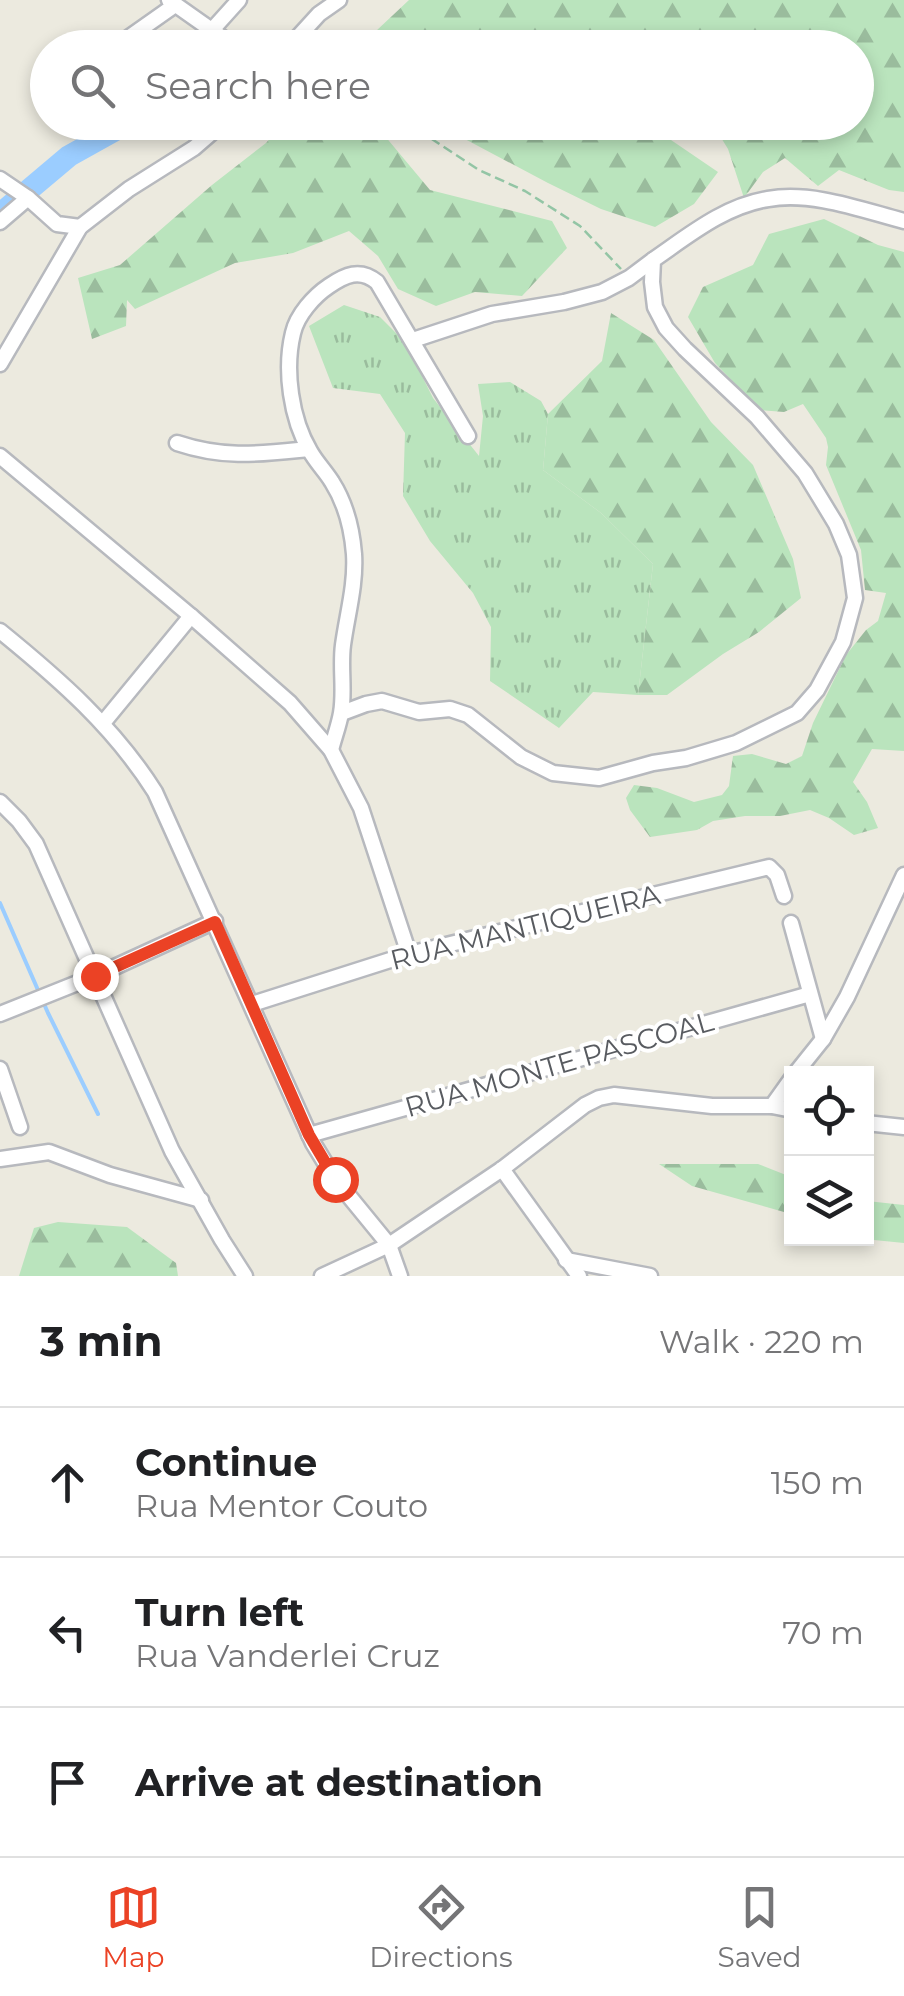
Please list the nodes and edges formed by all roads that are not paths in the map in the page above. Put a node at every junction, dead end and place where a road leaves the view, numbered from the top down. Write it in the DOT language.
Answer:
graph roads {
  1 [pos="238,0"];
  2 [pos="339,0"];
  3 [pos="172,2"];
  4 [pos="137,30"];
  5 [pos="212,30"];
  6 [pos="304,30"];
  7 [pos="203,140"];
  8 [pos="2,184"];
  9 [pos="28,198"];
  10 [pos="904,221"];
  11 [pos="0,222"];
  12 [pos="80,227"];
  13 [pos="653,260"];
  14 [pos="413,340"];
  15 [pos="0,364"];
  16 [pos="468,436"];
  17 [pos="177,443"];
  18 [pos="308,449"];
  19 [pos="0,456"];
  20 [pos="191,616"];
  21 [pos="0,631"];
  22 [pos="342,713"];
  23 [pos="102,723"];
  24 [pos="331,750"];
  25 [pos="0,802"];
  26 [pos="904,874"];
  27 [pos="784,896"];
  28 [pos="215,922"];
  29 [pos="791,923"];
  30 [pos="409,954"];
  31 [pos="95,976"];
  32 [pos="810,994"];
  33 [pos="252,1004"];
  34 [pos="0,1014"];
  35 [pos="823,1039"];
  36 [pos="801,1066"];
  37 [pos="0,1069"];
  38 [pos="784,1089"];
  39 [pos="772,1106"];
  40 [pos="784,1108"];
  41 [pos="874,1124"];
  42 [pos="20,1126"];
  43 [pos="904,1126"];
  44 [pos="309,1135"];
  45 [pos="0,1159"];
  46 [pos="502,1170"];
  47 [pos="200,1200"];
  48 [pos="389,1244"];
  49 [pos="566,1260"];
  50 [pos="245,1276"];
  51 [pos="322,1276"];
  52 [pos="400,1276"];
  53 [pos="579,1276"];
  54 [pos="650,1276"];
  1 -- 5 [label="street"];
  2 -- 6 [label="street"];
  3 -- 4 [label="street"];
  3 -- 5 [label="street"];
  7 -- 12 [label="street"];
  8 -- 9 [label="street"];
  9 -- 11 [label="street"];
  9 -- 12 [label="street"];
  10 -- 13 [label="street"];
  12 -- 15 [label="street"];
  13 -- 14 [label="street"];
  13 -- 22 [label="street"];
  14 -- 16 [label="street"];
  14 -- 18 [label="street"];
  17 -- 18 [label="street"];
  18 -- 22 [label="street"];
  19 -- 20 [label="street"];
  20 -- 23 [label="street"];
  20 -- 24 [label="street"];
  21 -- 23 [label="street"];
  22 -- 24 [label="street"];
  23 -- 28 [label="street"];
  24 -- 30 [label="street"];
  25 -- 31 [label="street"];
  26 -- 35 [label="street"];
  27 -- 30 [label="street, RUA MANTIQUEIRA"];
  28 -- 31 [label="street"];
  28 -- 33 [label="street"];
  29 -- 32 [label="street"];
  30 -- 33 [label="street, RUA MANTIQUEIRA"];
  31 -- 34 [label="street"];
  31 -- 47 [label="street"];
  32 -- 35 [label="street"];
  32 -- 44 [label="street, RUA MONTE PASCOAL"];
  33 -- 44 [label="street"];
  35 -- 36 [label="street"];
  37 -- 42 [label="street"];
  38 -- 39 [label="street"];
  39 -- 40 [label="street"];
  39 -- 46 [label="street"];
  41 -- 43 [label="street"];
  44 -- 48 [label="street"];
  45 -- 47 [label="street"];
  46 -- 48 [label="street"];
  46 -- 49 [label="street"];
  47 -- 50 [label="street"];
  48 -- 51 [label="street"];
  48 -- 52 [label="street"];
  49 -- 53 [label="street"];
  49 -- 54 [label="street"];
}
